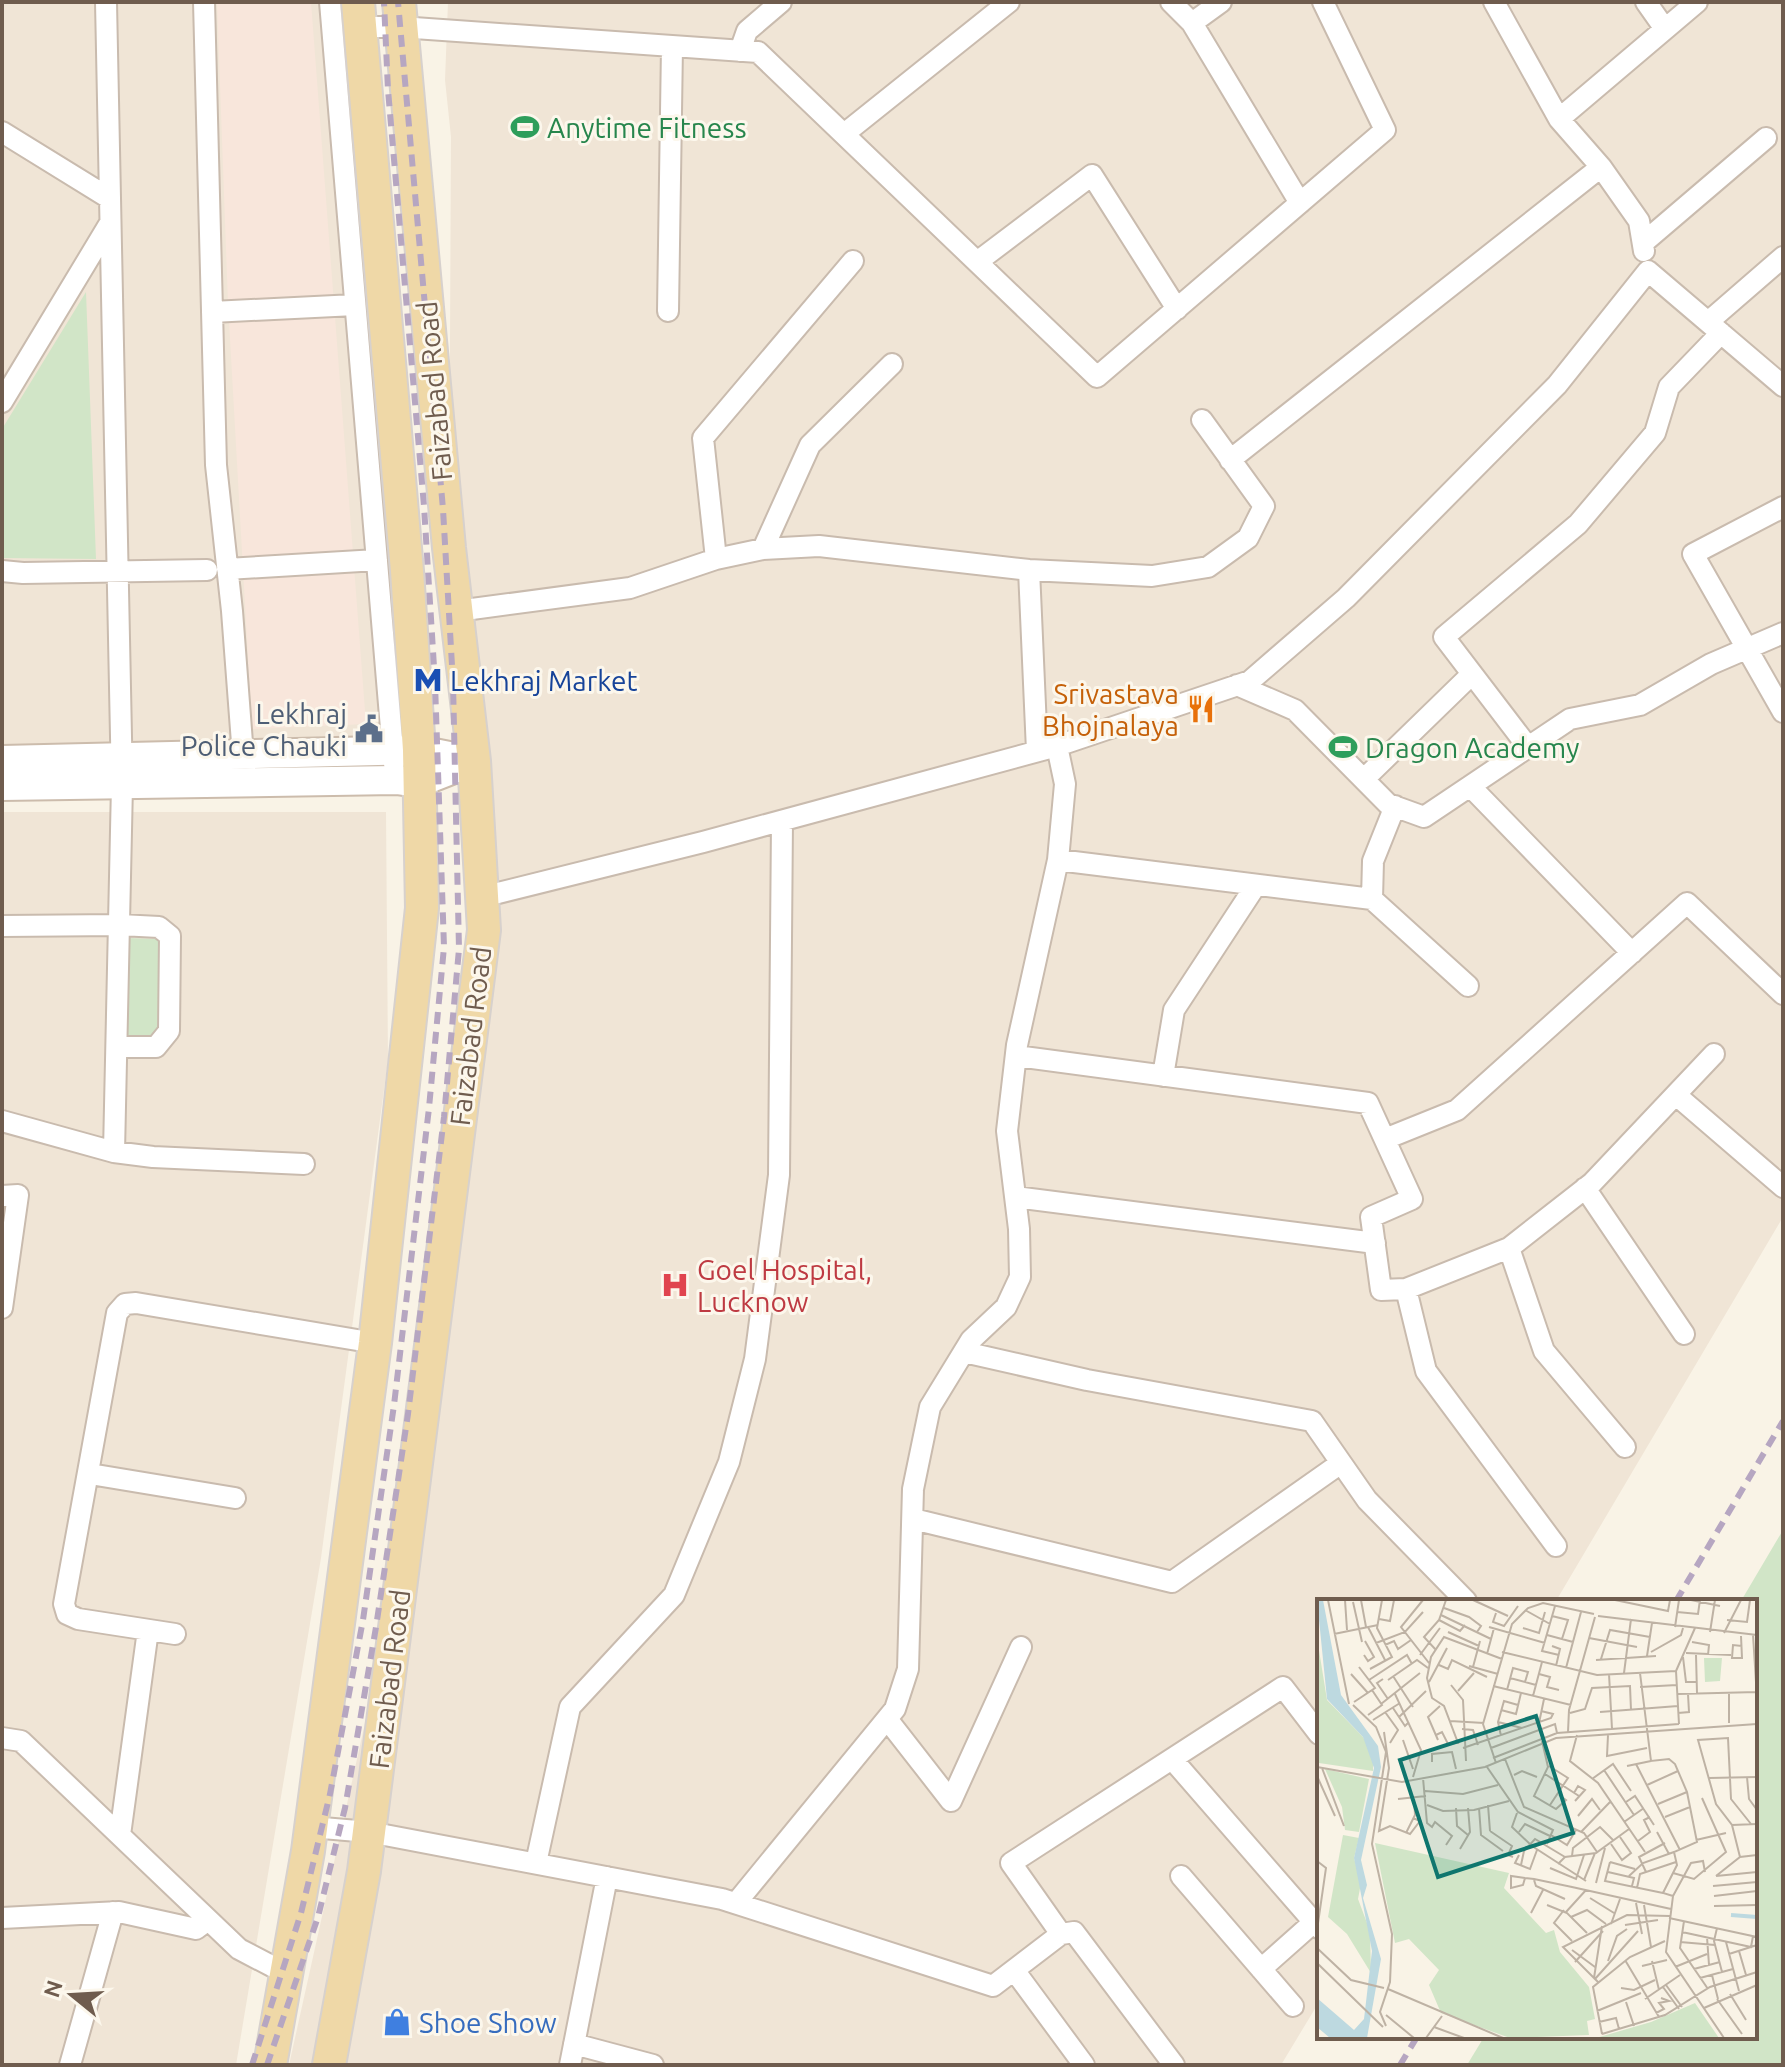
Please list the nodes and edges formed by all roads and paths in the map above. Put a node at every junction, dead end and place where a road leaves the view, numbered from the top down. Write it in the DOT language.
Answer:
graph roads {
  1 [pos="106,2"];
  2 [pos="204,2"];
  3 [pos="330,2"];
  4 [pos="781,2"];
  5 [pos="1009,2"];
  6 [pos="1171,2"];
  7 [pos="1221,2"];
  8 [pos="1323,2"];
  9 [pos="1494,2"];
  10 [pos="1646,2"];
  11 [pos="1697,2"];
  12 [pos="359,15"];
  13 [pos="400,15"];
  14 [pos="1192,23"];
  15 [pos="1665,29"];
  16 [pos="672,46"];
  17 [pos="740,51"];
  18 [pos="1559,119"];
  19 [pos="2,132"];
  20 [pos="844,134"];
  21 [pos="1766,138"];
  22 [pos="1601,167"];
  23 [pos="109,198"];
  24 [pos="1300,203"];
  25 [pos="110,223"];
  26 [pos="1643,243"];
  27 [pos="1783,257"];
  28 [pos="853,261"];
  29 [pos="977,262"];
  30 [pos="1648,271"];
  31 [pos="355,305"];
  32 [pos="1177,309"];
  33 [pos="668,311"];
  34 [pos="212,312"];
  35 [pos="1715,328"];
  36 [pos="892,364"];
  37 [pos="1783,386"];
  38 [pos="2,402"];
  39 [pos="1202,420"];
  40 [pos="1230,460"];
  41 [pos="1783,507"];
  42 [pos="763,549"];
  43 [pos="716,559"];
  44 [pos="377,560"];
  45 [pos="217,569"];
  46 [pos="1029,570"];
  47 [pos="2,571"];
  48 [pos="116,571"];
  49 [pos="457,611"];
  50 [pos="1783,633"];
  51 [pos="1746,649"];
  52 [pos="1472,674"];
  53 [pos="1237,685"];
  54 [pos="1783,712"];
  55 [pos="1528,747"];
  56 [pos="1047,749"];
  57 [pos="243,756"];
  58 [pos="2,760"];
  59 [pos="474,761"];
  60 [pos="406,767"];
  61 [pos="121,772"];
  62 [pos="1364,779"];
  63 [pos="2,786"];
  64 [pos="1470,786"];
  65 [pos="1395,806"];
  66 [pos="782,821"];
  67 [pos="1058,860"];
  68 [pos="1256,885"];
  69 [pos="482,897"];
  70 [pos="1372,899"];
  71 [pos="120,925"];
  72 [pos="2,926"];
  73 [pos="1632,953"];
  74 [pos="1468,986"];
  75 [pos="1783,994"];
  76 [pos="118,1047"];
  77 [pos="1714,1054"];
  78 [pos="1016,1056"];
  79 [pos="1163,1076"];
  80 [pos="1676,1095"];
  81 [pos="2,1121"];
  82 [pos="1385,1139"];
  83 [pos="114,1152"];
  84 [pos="304,1164"];
  85 [pos="1783,1187"];
  86 [pos="1585,1188"];
  87 [pos="2,1196"];
  88 [pos="1015,1197"];
  89 [pos="1375,1243"];
  90 [pos="1509,1248"];
  91 [pos="1406,1289"];
  92 [pos="2,1308"];
  93 [pos="1684,1334"];
  94 [pos="375,1343"];
  95 [pos="964,1352"];
  96 [pos="1625,1447"];
  97 [pos="1341,1463"];
  98 [pos="90,1474"];
  99 [pos="235,1498"];
  100 [pos="913,1519"];
  101 [pos="1556,1546"];
  102 [pos="1464,1599"];
  103 [pos="148,1630"];
  104 [pos="175,1634"];
  105 [pos="1021,1647"];
  106 [pos="887,1719"];
  107 [pos="1317,1731"];
  108 [pos="2,1738"];
  109 [pos="1172,1759"];
  110 [pos="311,1827"];
  111 [pos="369,1832"];
  112 [pos="120,1835"];
  113 [pos="536,1863"];
  114 [pos="1181,1876"];
  115 [pos="607,1877"];
  116 [pos="736,1903"];
  117 [pos="113,1912"];
  118 [pos="2,1918"];
  119 [pos="208,1920"];
  120 [pos="1316,1925"];
  121 [pos="1061,1934"];
  122 [pos="1261,1969"];
  123 [pos="1014,1970"];
  124 [pos="285,1973"];
  125 [pos="1293,2006"];
  126 [pos="574,2044"];
  127 [pos="70,2065"];
  128 [pos="270,2065"];
  129 [pos="329,2065"];
  130 [pos="570,2065"];
  131 [pos="653,2065"];
  132 [pos="1084,2065"];
  133 [pos="1174,2065"];
  1 -- 23 [label="street"];
  2 -- 34 [label="street"];
  3 -- 31 [label="street"];
  4 -- 17 [label="street"];
  5 -- 20 [label="street"];
  6 -- 14 [label="street"];
  7 -- 14 [label="street"];
  8 -- 24 [label="street"];
  9 -- 18 [label="street"];
  10 -- 15 [label="street"];
  11 -- 15 [label="street"];
  12 -- 13 [label="street"];
  12 -- 60 [label="main road, Faizabad Road"];
  13 -- 16 [label="street"];
  13 -- 49 [label="main road, Faizabad Road"];
  14 -- 24 [label="street"];
  15 -- 18 [label="street"];
  16 -- 17 [label="street"];
  16 -- 33 [label="street"];
  17 -- 20 [label="street"];
  18 -- 22 [label="street"];
  19 -- 23 [label="street"];
  20 -- 29 [label="street"];
  21 -- 26 [label="street"];
  22 -- 26 [label="street"];
  22 -- 40 [label="street"];
  23 -- 25 [label="street"];
  24 -- 32 [label="street"];
  25 -- 38 [label="street"];
  25 -- 48 [label="street"];
  26 -- 30 [label="street"];
  27 -- 35 [label="street"];
  28 -- 43 [label="street"];
  29 -- 32 [label="street"];
  29 -- 32 [label="street"];
  30 -- 35 [label="street"];
  30 -- 53 [label="street"];
  31 -- 34 [label="street"];
  31 -- 44 [label="street"];
  34 -- 45 [label="street"];
  35 -- 37 [label="street"];
  35 -- 52 [label="street"];
  36 -- 42 [label="street"];
  39 -- 40 [label="street"];
  40 -- 46 [label="street"];
  41 -- 51 [label="street"];
  42 -- 43 [label="street"];
  42 -- 46 [label="street"];
  43 -- 49 [label="street"];
  44 -- 45 [label="street"];
  44 -- 60 [label="street"];
  45 -- 48 [label="street"];
  45 -- 57 [label="street"];
  46 -- 56 [label="street"];
  47 -- 48 [label="street"];
  48 -- 61 [label="street"];
  49 -- 59 [label="main road, Faizabad Road"];
  50 -- 51 [label="street"];
  51 -- 54 [label="street"];
  51 -- 55 [label="street"];
  52 -- 55 [label="street"];
  52 -- 62 [label="street"];
  53 -- 56 [label="street"];
  53 -- 62 [label="street"];
  55 -- 64 [label="street"];
  56 -- 66 [label="street"];
  56 -- 67 [label="street"];
  57 -- 60 [label="street"];
  57 -- 61 [label="street"];
  58 -- 61 [label="street"];
  59 -- 60 [label="street"];
  59 -- 69 [label="main road, Faizabad Road"];
  60 -- 61 [label="street"];
  60 -- 94 [label="main road, Faizabad Road"];
  61 -- 63 [label="street"];
  61 -- 71 [label="street"];
  62 -- 65 [label="street"];
  64 -- 65 [label="street"];
  64 -- 73 [label="street"];
  65 -- 70 [label="street"];
  66 -- 69 [label="street"];
  66 -- 113 [label="street"];
  67 -- 68 [label="street"];
  67 -- 78 [label="street"];
  68 -- 70 [label="street"];
  68 -- 79 [label="street"];
  69 -- 111 [label="main road, Faizabad Road"];
  70 -- 74 [label="street"];
  71 -- 72 [label="street"];
  71 -- 76 [label="street"];
  71 -- 76 [label="street"];
  73 -- 75 [label="street"];
  73 -- 82 [label="street"];
  76 -- 83 [label="street"];
  77 -- 80 [label="street"];
  78 -- 79 [label="street"];
  78 -- 88 [label="street"];
  79 -- 82 [label="street"];
  80 -- 85 [label="street"];
  80 -- 86 [label="street"];
  81 -- 83 [label="street"];
  82 -- 89 [label="street"];
  83 -- 84 [label="street"];
  86 -- 90 [label="street"];
  86 -- 93 [label="street"];
  87 -- 92 [label="street"];
  88 -- 89 [label="street"];
  88 -- 95 [label="street"];
  89 -- 91 [label="street"];
  90 -- 91 [label="street"];
  90 -- 96 [label="street"];
  91 -- 101 [label="street"];
  94 -- 98 [label="street"];
  94 -- 110 [label="main road, Faizabad Road"];
  95 -- 97 [label="street"];
  95 -- 100 [label="street"];
  97 -- 100 [label="street"];
  97 -- 102 [label="street"];
  98 -- 99 [label="street"];
  98 -- 103 [label="street"];
  100 -- 106 [label="street"];
  103 -- 104 [label="street"];
  103 -- 112 [label="street"];
  105 -- 106 [label="street"];
  106 -- 116 [label="street"];
  107 -- 109 [label="street"];
  108 -- 112 [label="street"];
  109 -- 120 [label="street"];
  109 -- 121 [label="street"];
  110 -- 111 [label="street"];
  110 -- 124 [label="main road, Faizabad Road"];
  111 -- 113 [label="street"];
  111 -- 129 [label="main road, Faizabad Road"];
  112 -- 119 [label="street"];
  113 -- 115 [label="street"];
  114 -- 122 [label="street"];
  115 -- 116 [label="street"];
  115 -- 126 [label="street"];
  116 -- 123 [label="street"];
  117 -- 118 [label="street"];
  117 -- 119 [label="street"];
  117 -- 127 [label="street"];
  119 -- 124 [label="street"];
  120 -- 122 [label="street"];
  121 -- 123 [label="street"];
  121 -- 133 [label="street"];
  122 -- 125 [label="street"];
  123 -- 132 [label="street"];
  124 -- 128 [label="main road, Faizabad Road"];
  126 -- 130 [label="street"];
  126 -- 131 [label="street"];
}
